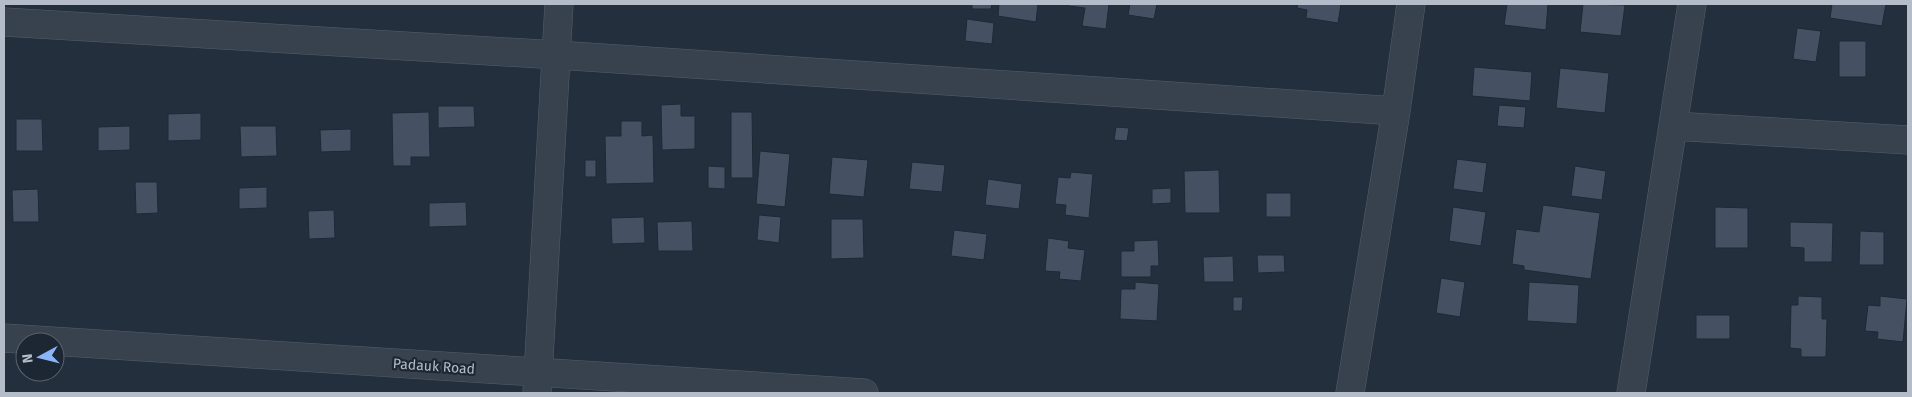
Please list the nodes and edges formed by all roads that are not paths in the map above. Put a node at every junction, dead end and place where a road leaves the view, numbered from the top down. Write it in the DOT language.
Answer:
graph roads {
  1 [pos="559,4"];
  2 [pos="1411,4"];
  3 [pos="1692,4"];
  4 [pos="4,22"];
  5 [pos="557,55"];
  6 [pos="1396,112"];
  7 [pos="1673,126"];
  8 [pos="1908,140"];
  9 [pos="4,338"];
  10 [pos="538,383"];
  11 [pos="864,393"];
  12 [pos="1350,393"];
  13 [pos="1631,393"];
  1 -- 5 [label="street"];
  2 -- 6 [label="street"];
  3 -- 7 [label="street"];
  4 -- 5 [label="street"];
  5 -- 6 [label="street"];
  5 -- 10 [label="street"];
  6 -- 12 [label="street"];
  7 -- 8 [label="street"];
  7 -- 13 [label="street"];
  9 -- 10 [label="street, Padauk Road"];
  10 -- 11 [label="street, Padauk Road"];
}
